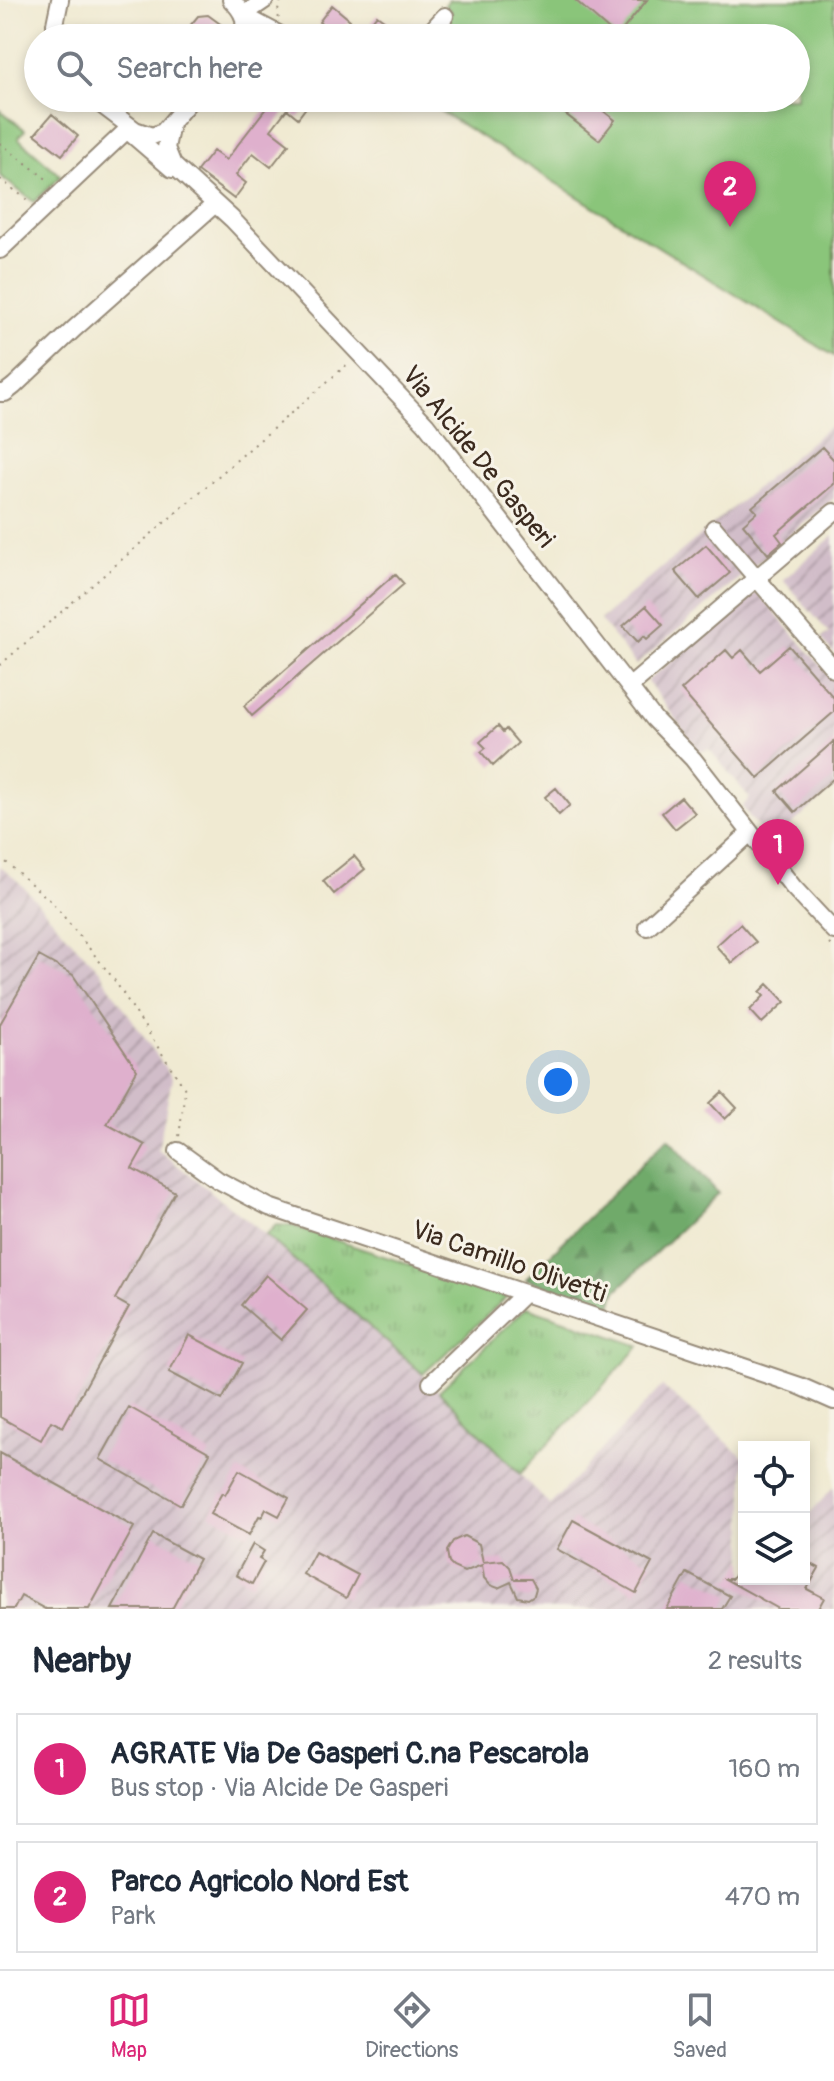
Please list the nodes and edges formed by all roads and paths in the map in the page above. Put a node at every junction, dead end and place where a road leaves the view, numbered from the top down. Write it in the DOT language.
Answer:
graph roads {
  1 [pos="60,0"];
  2 [pos="231,0"];
  3 [pos="265,0"];
  4 [pos="243,15"];
  5 [pos="445,16"];
  6 [pos="55,24"];
  7 [pos="244,24"];
  8 [pos="260,24"];
  9 [pos="438,24"];
  10 [pos="108,112"];
  11 [pos="113,112"];
  12 [pos="181,112"];
  13 [pos="171,124"];
  14 [pos="127,130"];
  15 [pos="0,143"];
  16 [pos="184,177"];
  17 [pos="61,192"];
  18 [pos="215,204"];
  19 [pos="0,250"];
  20 [pos="351,361"];
  21 [pos="0,393"];
  22 [pos="834,512"];
  23 [pos="714,528"];
  24 [pos="756,577"];
  25 [pos="0,665"];
  26 [pos="834,669"];
  27 [pos="629,687"];
  28 [pos="750,833"];
  29 [pos="0,857"];
  30 [pos="647,927"];
  31 [pos="829,935"];
  32 [pos="834,949"];
  33 [pos="178,1151"];
  34 [pos="525,1293"];
  35 [pos="431,1383"];
  36 [pos="834,1401"];
  1 -- 6 [label="street"];
  2 -- 4 [label="street"];
  3 -- 4 [label="street"];
  4 -- 7 [label="street"];
  4 -- 8 [label="street"];
  5 -- 9 [label="street"];
  10 -- 14 [label="street"];
  11 -- 13 [label="street"];
  12 -- 13 [label="street"];
  13 -- 16 [label="street, Via Alcide De Gasperi"];
  14 -- 16 [label="street"];
  14 -- 17 [label="street"];
  15 -- 17 [label="path"];
  16 -- 18 [label="street, Via Alcide De Gasperi"];
  17 -- 19 [label="street"];
  18 -- 21 [label="street"];
  18 -- 27 [label="street, Via Alcide De Gasperi"];
  20 -- 25 [label="path"];
  22 -- 24 [label="street"];
  23 -- 24 [label="street"];
  24 -- 26 [label="street"];
  24 -- 27 [label="street"];
  27 -- 28 [label="street, Via Alcide De Gasperi"];
  28 -- 30 [label="street"];
  28 -- 31 [label="street, Via Alcide De Gasperi"];
  29 -- 33 [label="path"];
  31 -- 32 [label="path"];
  33 -- 34 [label="street, Via Camillo Olivetti"];
  34 -- 35 [label="street"];
  34 -- 36 [label="street, Via Camillo Olivetti"];
}
